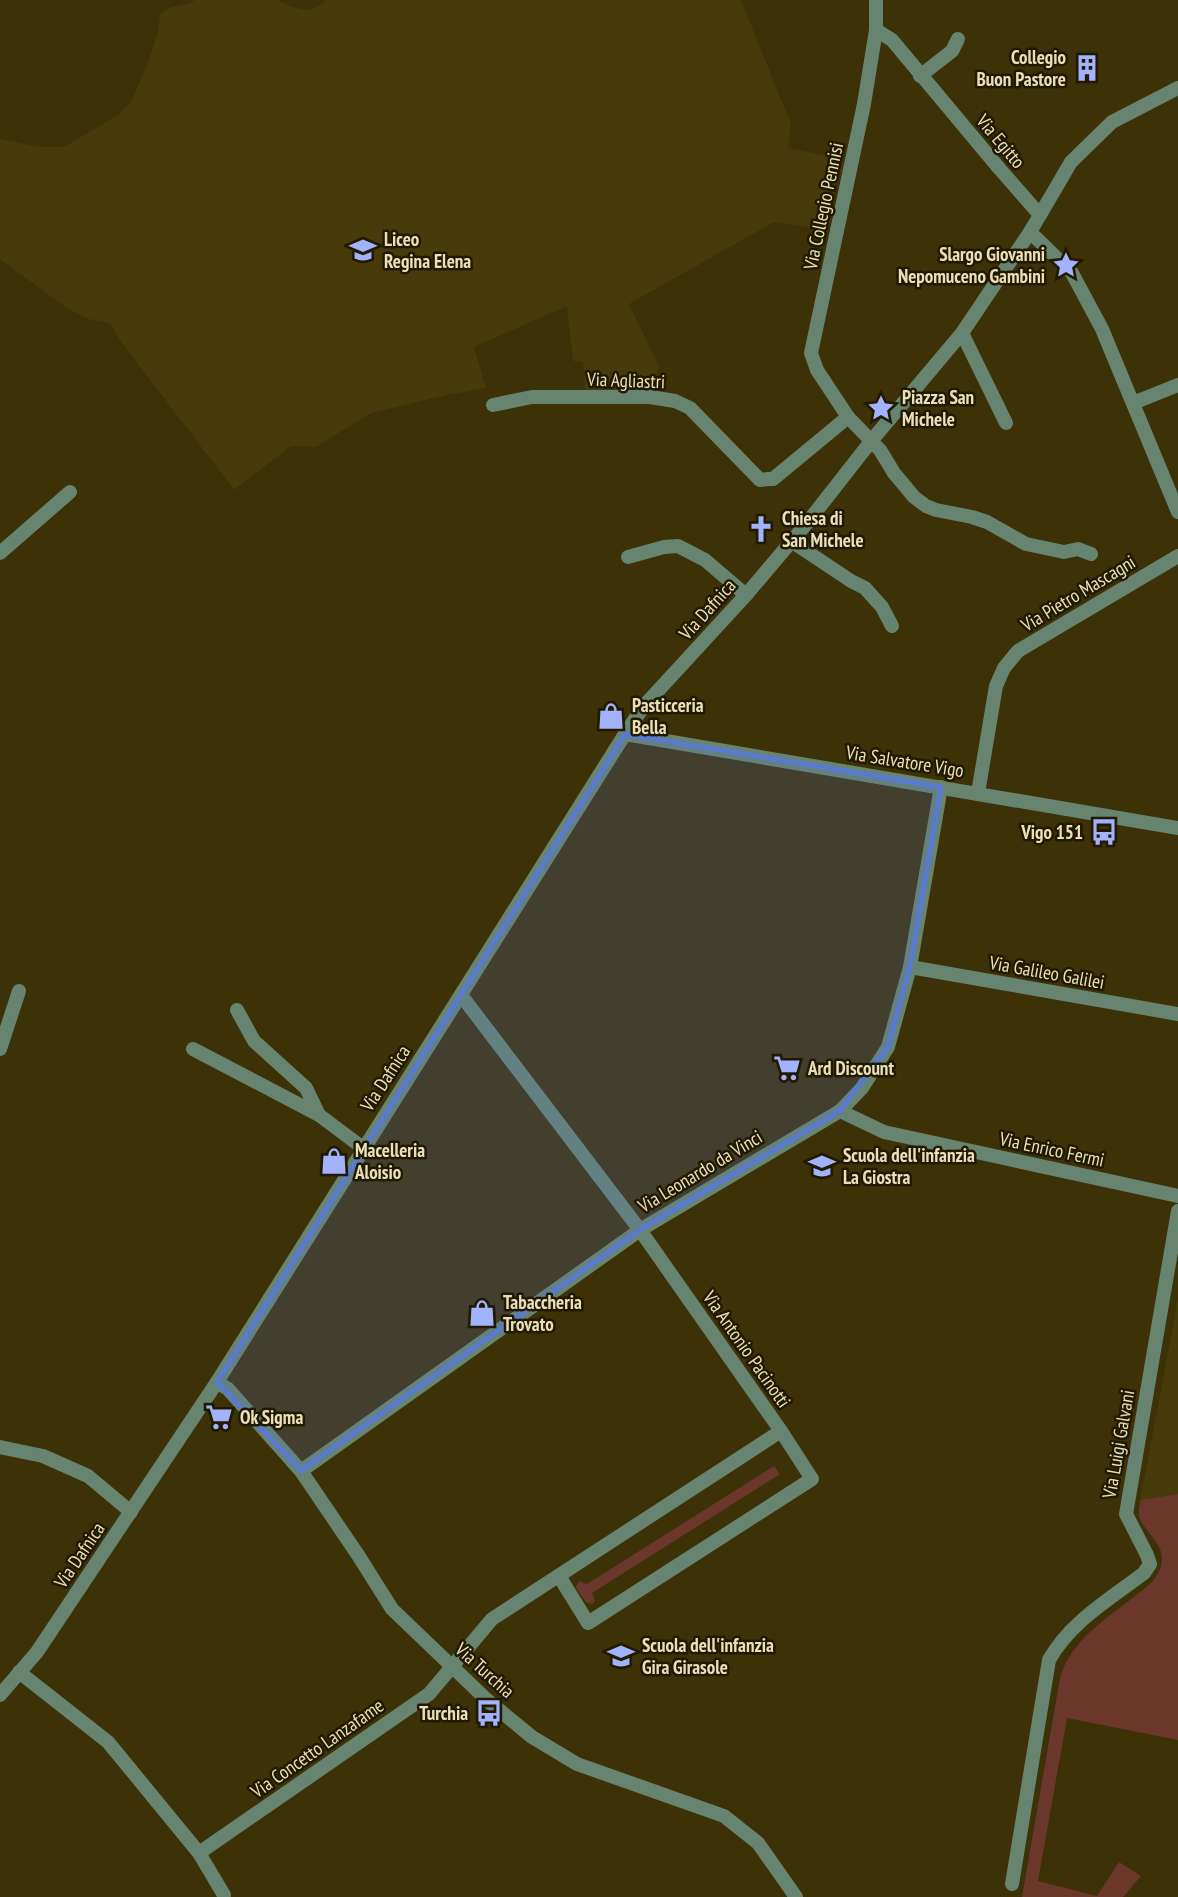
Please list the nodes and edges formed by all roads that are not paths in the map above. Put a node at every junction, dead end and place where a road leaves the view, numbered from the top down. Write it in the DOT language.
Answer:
graph roads {
  1 [pos="876,0"];
  2 [pos="876,30"];
  3 [pos="958,39"];
  4 [pos="920,76"];
  5 [pos="1178,88"];
  6 [pos="1040,215"];
  7 [pos="1030,232"];
  8 [pos="962,334"];
  9 [pos="1178,385"];
  10 [pos="1133,403"];
  11 [pos="493,405"];
  12 [pos="846,414"];
  13 [pos="1006,423"];
  14 [pos="876,445"];
  15 [pos="70,492"];
  16 [pos="1178,512"];
  17 [pos="791,541"];
  18 [pos="0,553"];
  19 [pos="1091,554"];
  20 [pos="1178,556"];
  21 [pos="628,557"];
  22 [pos="746,595"];
  23 [pos="892,626"];
  24 [pos="625,734"];
  25 [pos="941,787"];
  26 [pos="978,793"];
  27 [pos="1178,828"];
  28 [pos="910,967"];
  29 [pos="19,991"];
  30 [pos="461,995"];
  31 [pos="237,1010"];
  32 [pos="1178,1014"];
  33 [pos="0,1049"];
  34 [pos="193,1049"];
  35 [pos="840,1111"];
  36 [pos="318,1115"];
  37 [pos="363,1148"];
  38 [pos="1178,1196"];
  39 [pos="1178,1211"];
  40 [pos="640,1230"];
  41 [pos="217,1382"];
  42 [pos="781,1431"];
  43 [pos="0,1447"];
  44 [pos="301,1471"];
  45 [pos="131,1512"];
  46 [pos="559,1576"];
  47 [pos="451,1667"];
  48 [pos="19,1672"];
  49 [pos="0,1695"];
  50 [pos="199,1853"];
  51 [pos="1012,1884"];
  52 [pos="223,1895"];
  53 [pos="796,1897"];
  1 -- 2 [label="street, Via Collegio Pennisi"];
  2 -- 4 [label="street, Via Egitto"];
  2 -- 12 [label="street, Via Collegio Pennisi"];
  3 -- 4 [label="street"];
  4 -- 6 [label="street, Via Egitto"];
  5 -- 6 [label="street"];
  6 -- 7 [label="street"];
  7 -- 8 [label="street"];
  7 -- 10 [label="street"];
  8 -- 13 [label="street"];
  8 -- 14 [label="street, Via Dafnica"];
  9 -- 10 [label="street"];
  10 -- 16 [label="street"];
  11 -- 12 [label="street, Via Agliastri"];
  12 -- 14 [label="street, Via Collegio Pennisi"];
  14 -- 17 [label="street, Via Dafnica"];
  14 -- 19 [label="street, Via Collegio Pennisi"];
  15 -- 18 [label="street"];
  17 -- 22 [label="street, Via Dafnica"];
  17 -- 23 [label="street"];
  20 -- 26 [label="street, Via Pietro Mascagni"];
  21 -- 22 [label="street"];
  22 -- 24 [label="street, Via Dafnica"];
  24 -- 25 [label="street, Via Salvatore Vigo"];
  24 -- 30 [label="street, Via Dafnica"];
  25 -- 26 [label="street, Via Salvatore Vigo"];
  25 -- 28 [label="street, Via Leonardo da Vinci"];
  26 -- 27 [label="street, Via Salvatore Vigo"];
  28 -- 32 [label="street, Via Galileo Galilei"];
  28 -- 35 [label="street, Via Leonardo da Vinci"];
  29 -- 33 [label="street"];
  30 -- 37 [label="street, Via Dafnica"];
  30 -- 40 [label="street, Via Antonio Pacinotti"];
  31 -- 36 [label="street"];
  34 -- 36 [label="street"];
  35 -- 38 [label="street, Via Enrico Fermi"];
  35 -- 40 [label="street, Via Leonardo da Vinci"];
  36 -- 37 [label="street"];
  37 -- 41 [label="street, Via Dafnica"];
  39 -- 51 [label="street, Via Luigi Galvani"];
  40 -- 42 [label="street, Via Antonio Pacinotti"];
  40 -- 44 [label="street, Via Leonardo da Vinci"];
  41 -- 44 [label="street, Via Turchia"];
  41 -- 45 [label="street, Via Dafnica"];
  42 -- 46 [label="street, Via Antonio Pacinotti"];
  42 -- 46 [label="street"];
  43 -- 45 [label="street"];
  44 -- 47 [label="street, Via Turchia"];
  45 -- 48 [label="street, Via Dafnica"];
  46 -- 47 [label="street, Via Antonio Pacinotti"];
  47 -- 50 [label="street, Via Concetto Lanzafame"];
  47 -- 53 [label="street, Via Turchia"];
  48 -- 49 [label="street, Via Dafnica"];
  48 -- 50 [label="street"];
  50 -- 52 [label="street"];
}
